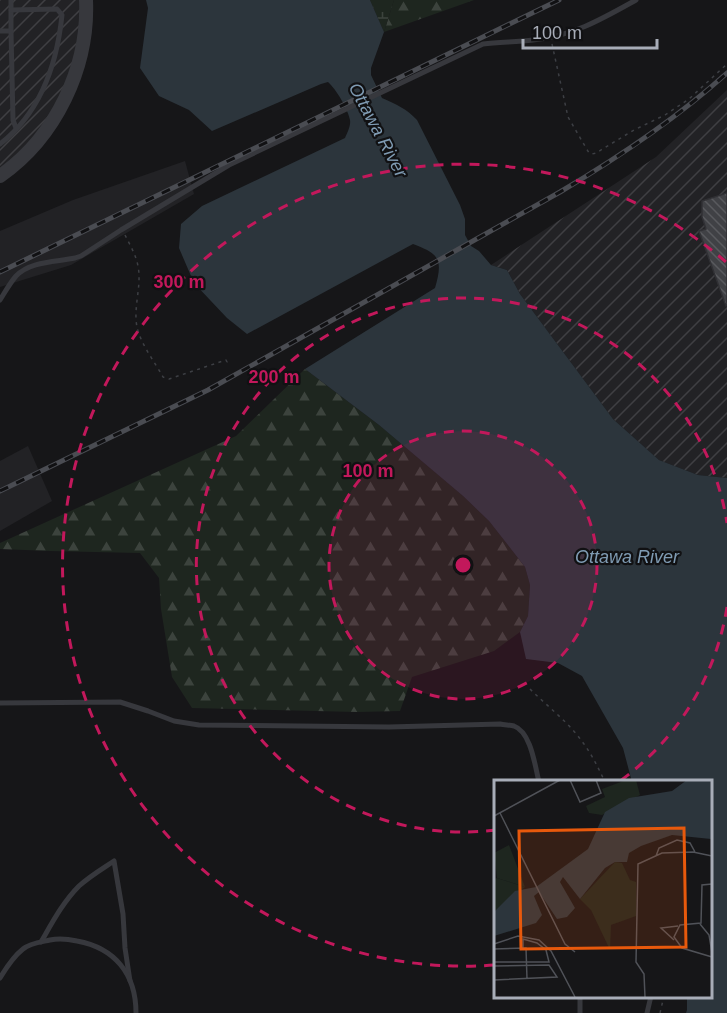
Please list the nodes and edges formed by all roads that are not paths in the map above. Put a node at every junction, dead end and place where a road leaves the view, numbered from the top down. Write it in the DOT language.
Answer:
graph roads {
  1 [pos="11,0"];
  2 [pos="86,0"];
  3 [pos="636,0"];
  4 [pos="11,10"];
  5 [pos="0,31"];
  6 [pos="11,31"];
  7 [pos="16,128"];
  8 [pos="0,144"];
  9 [pos="0,176"];
  10 [pos="0,300"];
  11 [pos="0,703"];
  12 [pos="538,780"];
  13 [pos="41,942"];
  14 [pos="0,978"];
  15 [pos="130,981"];
  16 [pos="650,998"];
  17 [pos="136,1013"];
  18 [pos="646,1013"];
  1 -- 4 [label="lane"];
  2 -- 9 [label="street"];
  3 -- 10 [label="lane"];
  4 -- 6 [label="lane"];
  4 -- 7 [label="lane"];
  5 -- 6 [label="lane"];
  6 -- 7 [label="lane"];
  7 -- 8 [label="lane"];
  11 -- 12 [label="lane"];
  13 -- 14 [label="lane"];
  13 -- 15 [label="lane"];
  13 -- 15 [label="lane"];
  15 -- 17 [label="lane"];
  16 -- 18 [label="lane"];
}
